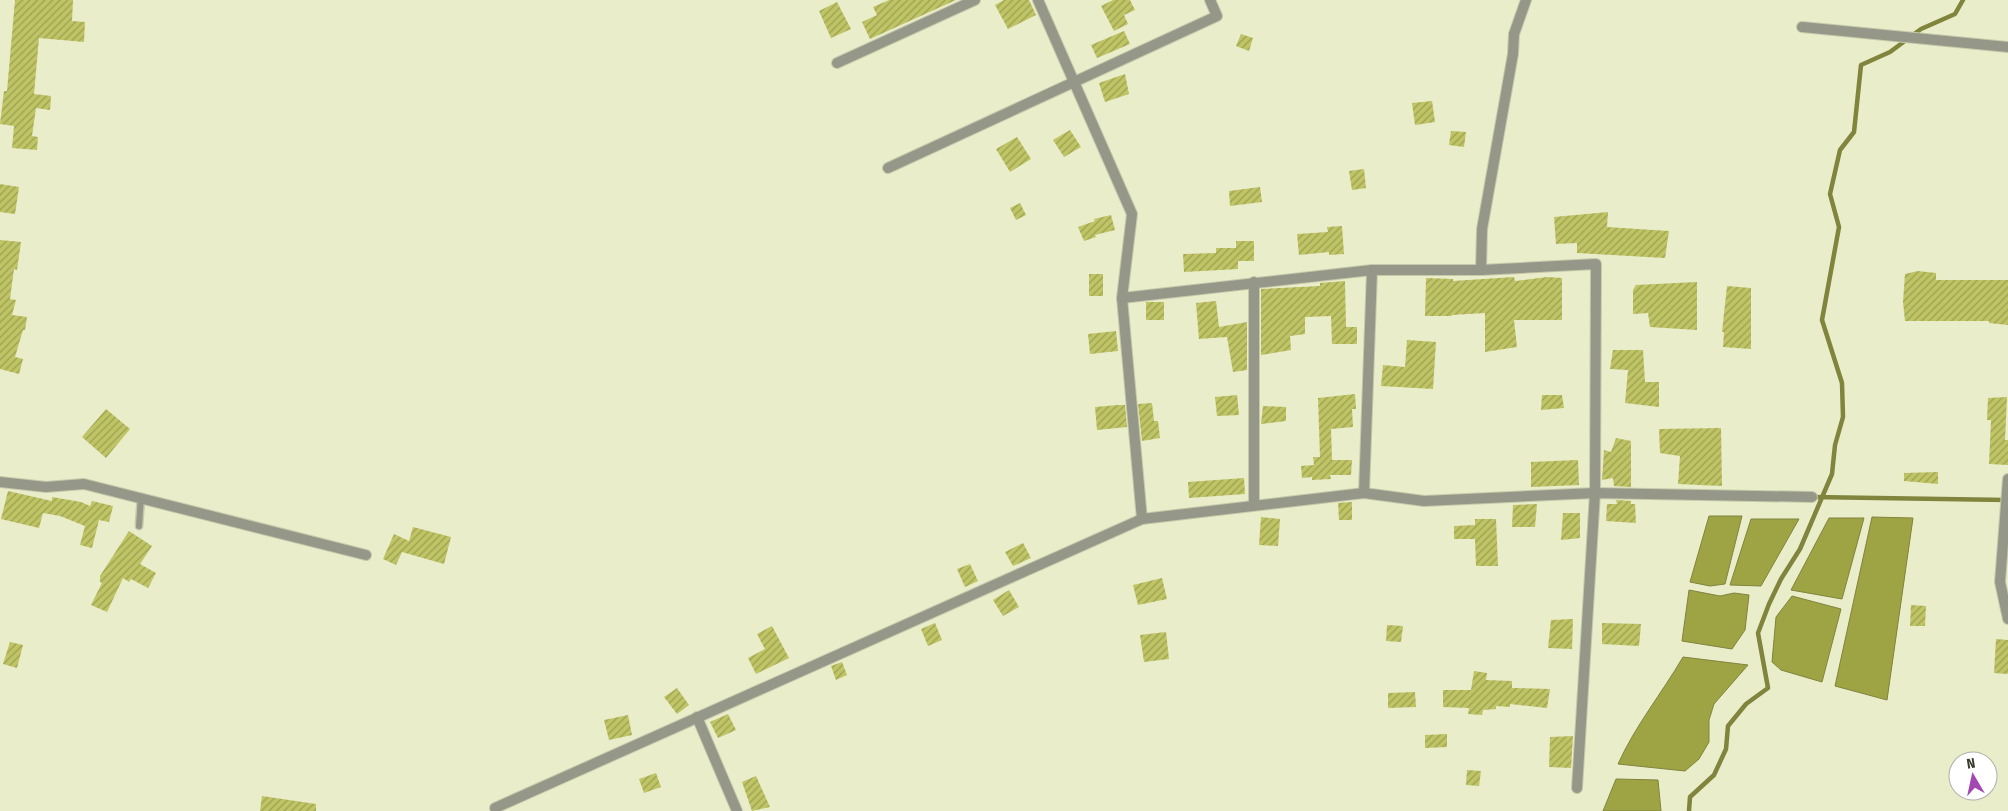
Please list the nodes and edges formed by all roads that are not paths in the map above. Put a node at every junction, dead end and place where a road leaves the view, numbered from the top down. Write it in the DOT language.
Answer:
graph roads {
  1 [pos="975,0"];
  2 [pos="1038,0"];
  3 [pos="1210,0"];
  4 [pos="1526,0"];
  5 [pos="1802,27"];
  6 [pos="2008,47"];
  7 [pos="837,63"];
  8 [pos="1074,82"];
  9 [pos="888,168"];
  10 [pos="1372,270"];
  11 [pos="1481,270"];
  12 [pos="1254,282"];
  13 [pos="1122,298"];
  14 [pos="2008,479"];
  15 [pos="0,482"];
  16 [pos="1364,492"];
  17 [pos="1595,493"];
  18 [pos="141,497"];
  19 [pos="1812,497"];
  20 [pos="1254,505"];
  21 [pos="1142,519"];
  22 [pos="139,526"];
  23 [pos="366,555"];
  24 [pos="2008,619"];
  25 [pos="698,717"];
  26 [pos="1577,788"];
  27 [pos="495,808"];
  28 [pos="737,811"];
  1 -- 7 [label="street"];
  2 -- 8 [label="street"];
  3 -- 8 [label="street"];
  4 -- 11 [label="street"];
  5 -- 6 [label="street"];
  8 -- 9 [label="street"];
  8 -- 13 [label="street"];
  10 -- 11 [label="street"];
  10 -- 12 [label="street"];
  10 -- 16 [label="street"];
  11 -- 17 [label="street"];
  12 -- 13 [label="street"];
  12 -- 20 [label="street"];
  13 -- 21 [label="street"];
  14 -- 24 [label="street"];
  15 -- 18 [label="street"];
  16 -- 17 [label="street"];
  16 -- 20 [label="street"];
  17 -- 19 [label="street"];
  17 -- 26 [label="street"];
  18 -- 22 [label="lane"];
  18 -- 23 [label="street"];
  20 -- 21 [label="street"];
  21 -- 25 [label="street"];
  25 -- 27 [label="street"];
  25 -- 28 [label="street"];
}
